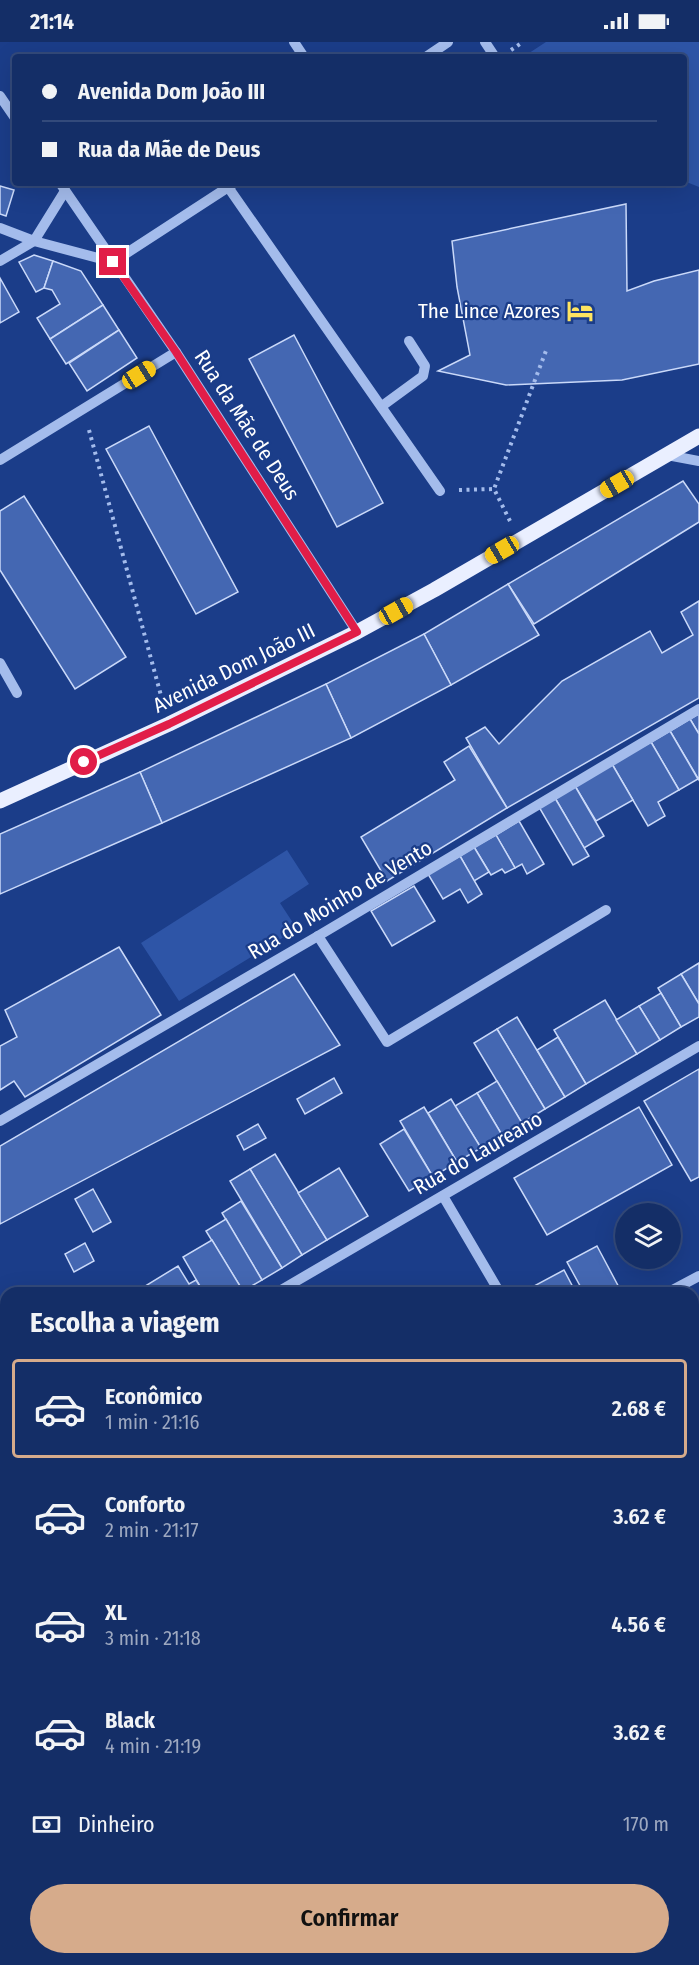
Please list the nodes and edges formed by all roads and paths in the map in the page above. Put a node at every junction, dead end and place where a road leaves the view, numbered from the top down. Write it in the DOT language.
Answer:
graph roads {
  1 [pos="448,42"];
  2 [pos="430,54"];
  3 [pos="0,96"];
  4 [pos="12,114"];
  5 [pos="229,186"];
  6 [pos="232,186"];
  7 [pos="62,187"];
  8 [pos="0,228"];
  9 [pos="34,241"];
  10 [pos="0,261"];
  11 [pos="113,262"];
  12 [pos="409,341"];
  13 [pos="547,348"];
  14 [pos="176,352"];
  15 [pos="382,406"];
  16 [pos="83,409"];
  17 [pos="699,436"];
  18 [pos="667,455"];
  19 [pos="0,460"];
  20 [pos="699,461"];
  21 [pos="494,489"];
  22 [pos="440,490"];
  23 [pos="519,540"];
  24 [pos="357,632"];
  25 [pos="0,663"];
  26 [pos="17,693"];
  27 [pos="699,709"];
  28 [pos="169,724"];
  29 [pos="0,801"];
  30 [pos="606,910"];
  31 [pos="318,936"];
  32 [pos="699,1046"];
  33 [pos="0,1121"];
  34 [pos="443,1196"];
  35 [pos="699,1276"];
  36 [pos="286,1287"];
  37 [pos="496,1287"];
  38 [pos="678,1287"];
  1 -- 2 [label="street"];
  3 -- 4 [label="street"];
  5 -- 11 [label="street"];
  6 -- 15 [label="street"];
  7 -- 9 [label="street"];
  7 -- 11 [label="street, Rua da Mãe de Deus"];
  8 -- 9 [label="street"];
  9 -- 10 [label="street"];
  9 -- 11 [label="street"];
  11 -- 14 [label="street, Rua da Mãe de Deus"];
  12 -- 15 [label="street"];
  13 -- 21 [label="path"];
  14 -- 16 [label="street"];
  14 -- 24 [label="street, Rua da Mãe de Deus"];
  15 -- 22 [label="street"];
  16 -- 19 [label="street"];
  16 -- 28 [label="path"];
  17 -- 18 [label="main road, Avenida Dom João III"];
  18 -- 20 [label="street"];
  18 -- 23 [label="main road, Avenida Dom João III"];
  21 -- 22 [label="path"];
  21 -- 23 [label="path"];
  23 -- 24 [label="main road, Avenida Dom João III"];
  24 -- 28 [label="main road, Avenida Dom João III"];
  25 -- 26 [label="street"];
  27 -- 31 [label="street, Rua do Moinho de Vento"];
  28 -- 29 [label="main road, Avenida Dom João III"];
  30 -- 31 [label="street"];
  31 -- 33 [label="street, Rua do Moinho de Vento"];
  32 -- 34 [label="street, Rua do Laureano"];
  34 -- 36 [label="street, Rua do Laureano"];
  34 -- 37 [label="street"];
  35 -- 38 [label="street"];
}
